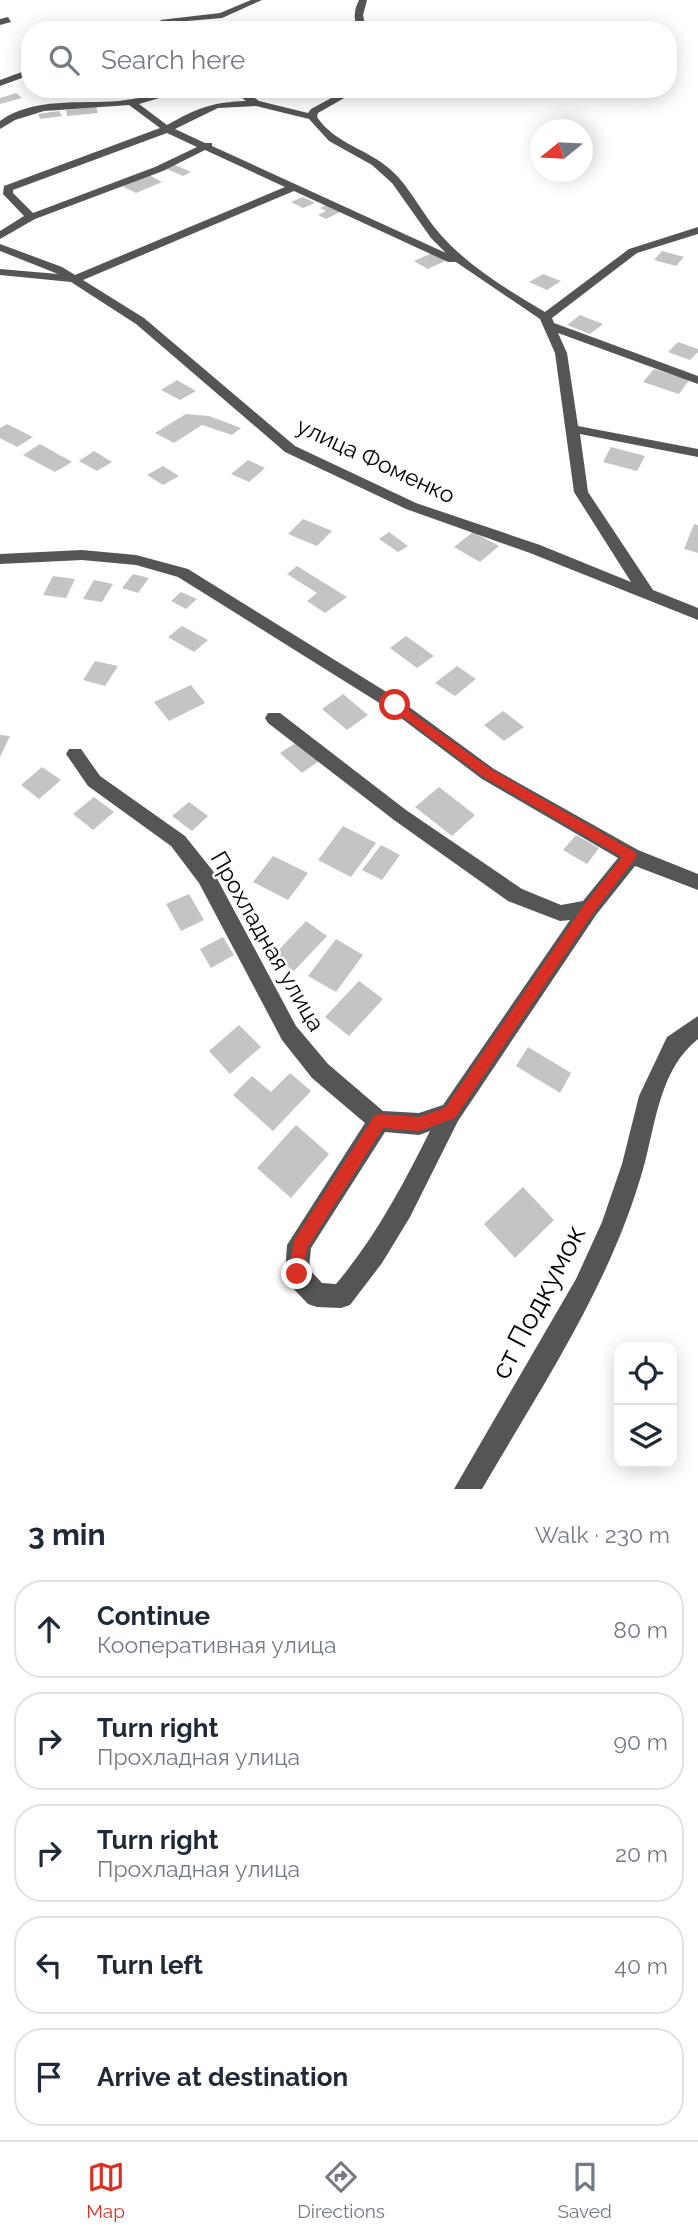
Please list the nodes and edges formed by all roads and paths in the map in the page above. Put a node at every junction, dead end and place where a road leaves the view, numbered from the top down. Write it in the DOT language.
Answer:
graph roads {
  1 [pos="258,0"];
  2 [pos="363,0"];
  3 [pos="164,20"];
  4 [pos="358,21"];
  5 [pos="21,75"];
  6 [pos="0,83"];
  7 [pos="148,98"];
  8 [pos="248,98"];
  9 [pos="339,98"];
  10 [pos="131,102"];
  11 [pos="256,103"];
  12 [pos="312,117"];
  13 [pos="0,125"];
  14 [pos="167,129"];
  15 [pos="208,145"];
  16 [pos="295,187"];
  17 [pos="30,217"];
  18 [pos="698,230"];
  19 [pos="0,236"];
  20 [pos="0,247"];
  21 [pos="475,270"];
  22 [pos="0,272"];
  23 [pos="75,279"];
  24 [pos="548,322"];
  25 [pos="696,376"];
  26 [pos="573,429"];
  27 [pos="698,453"];
  28 [pos="0,559"];
  29 [pos="648,596"];
  30 [pos="698,614"];
  31 [pos="274,718"];
  32 [pos="75,754"];
  33 [pos="631,856"];
  34 [pos="698,882"];
  35 [pos="589,909"];
  36 [pos="698,1026"];
  37 [pos="450,1114"];
  38 [pos="379,1121"];
  39 [pos="467,1489"];
  1 -- 3 [label="street"];
  2 -- 4 [label="street"];
  5 -- 6 [label="street"];
  7 -- 10 [label="street"];
  8 -- 11 [label="street"];
  9 -- 12 [label="street"];
  10 -- 13 [label="street"];
  10 -- 14 [label="street"];
  11 -- 12 [label="street"];
  11 -- 14 [label="street"];
  12 -- 21 [label="street"];
  14 -- 15 [label="street"];
  14 -- 17 [label="street"];
  15 -- 16 [label="street"];
  15 -- 17 [label="street"];
  16 -- 21 [label="street"];
  16 -- 23 [label="street"];
  17 -- 19 [label="street"];
  18 -- 24 [label="street"];
  20 -- 23 [label="street, улица Фоменко"];
  21 -- 24 [label="street"];
  22 -- 23 [label="street"];
  23 -- 29 [label="street, улица Фоменко"];
  24 -- 25 [label="street"];
  24 -- 26 [label="street"];
  26 -- 27 [label="street"];
  26 -- 29 [label="street"];
  28 -- 33 [label="street"];
  29 -- 30 [label="street, улица Фоменко"];
  31 -- 35 [label="street"];
  32 -- 38 [label="street, Прохладная улица"];
  33 -- 34 [label="street"];
  33 -- 35 [label="street"];
  35 -- 37 [label="street"];
  36 -- 39 [label="street, ст Подкумок"];
  37 -- 38 [label="street"];
  37 -- 38 [label="street"];
}
